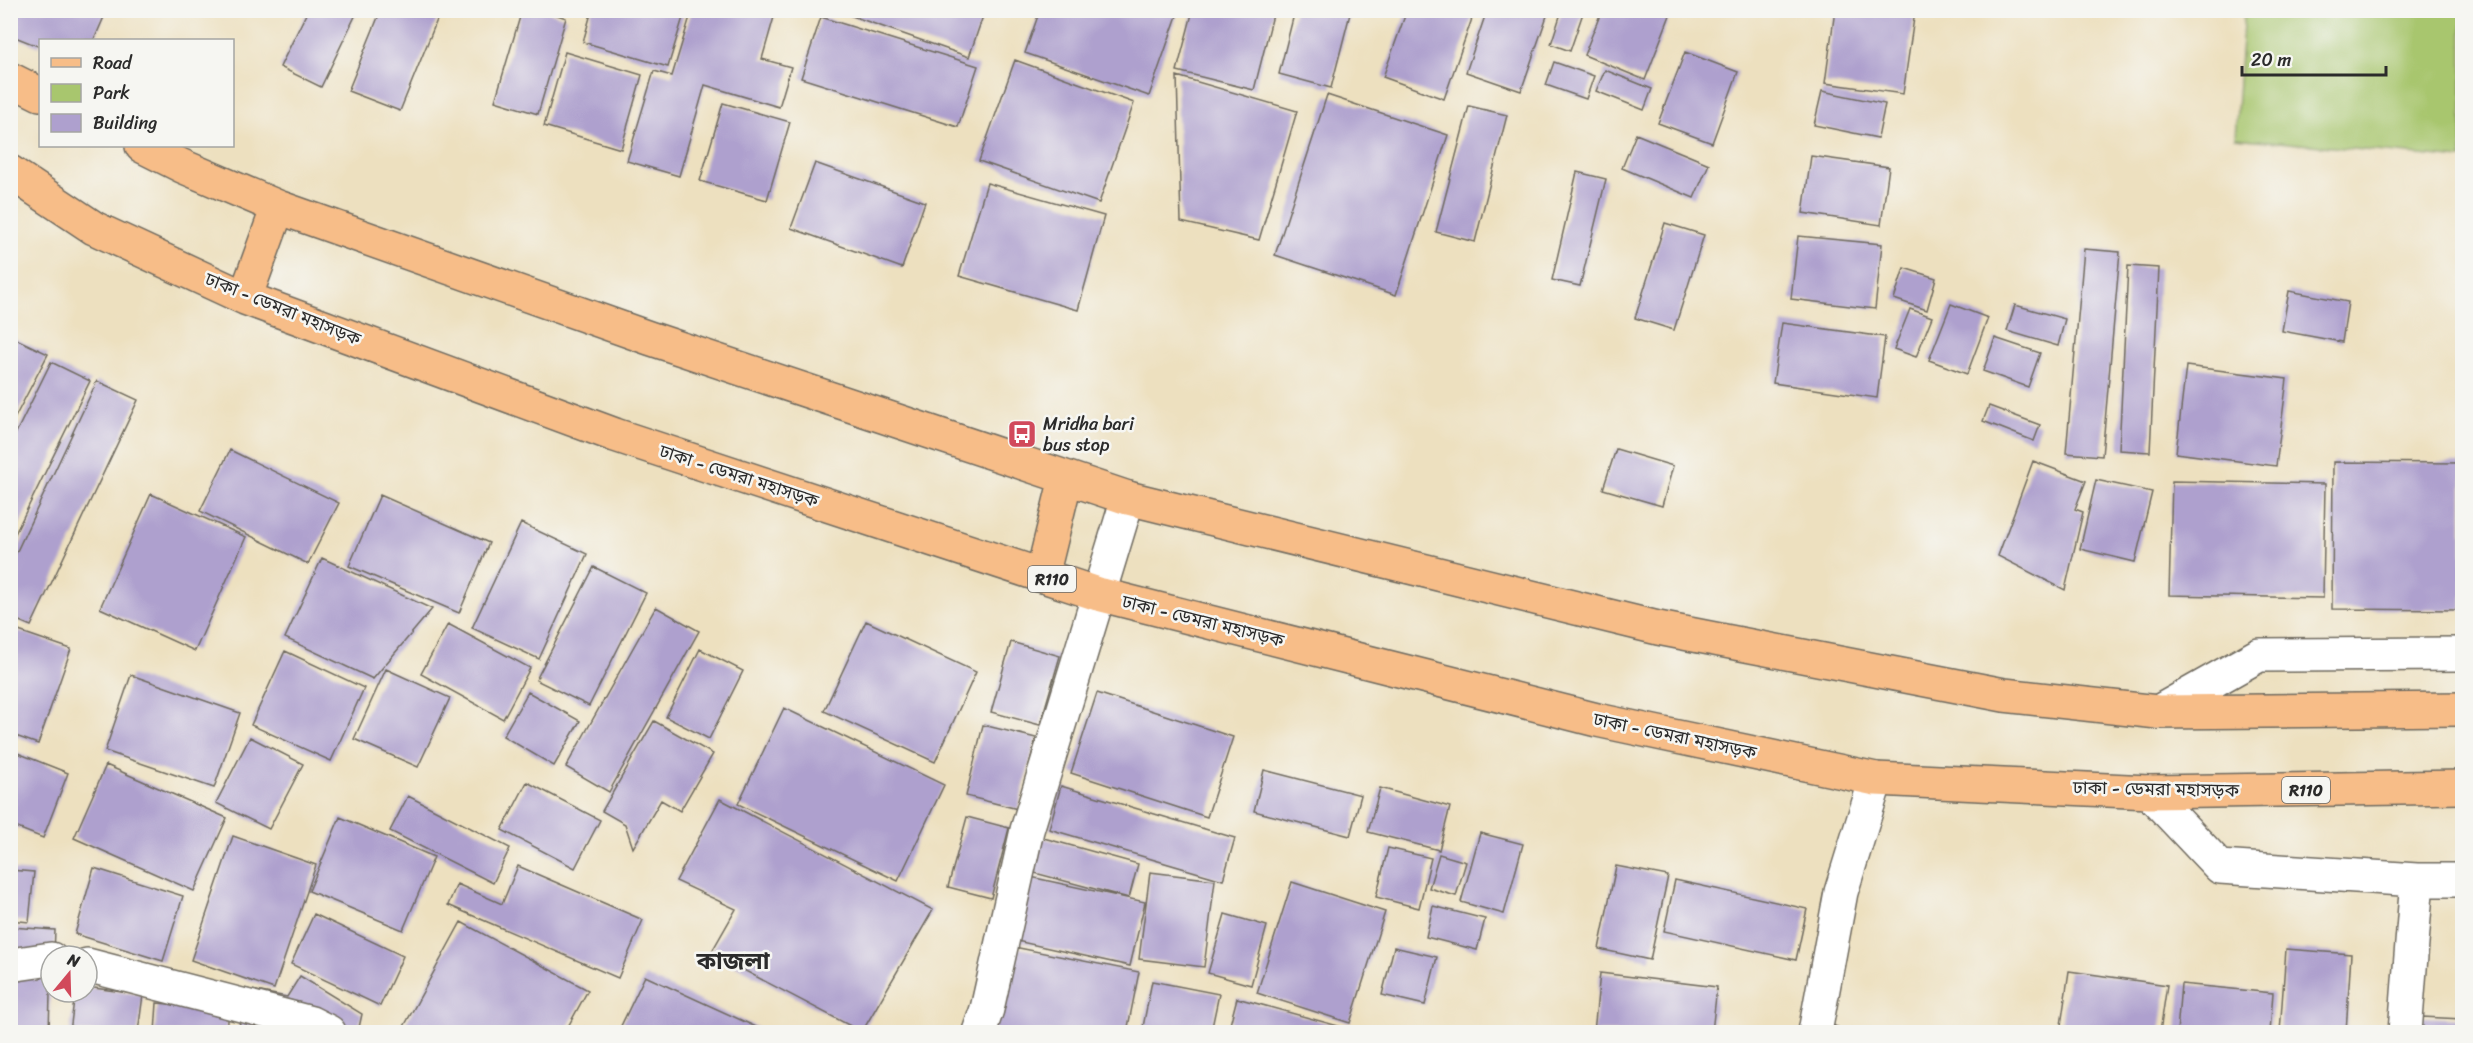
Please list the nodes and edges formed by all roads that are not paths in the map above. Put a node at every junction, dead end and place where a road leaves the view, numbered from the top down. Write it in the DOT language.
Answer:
graph roads {
  1 [pos="10,79"];
  2 [pos="39,94"];
  3 [pos="144,147"];
  4 [pos="10,172"];
  5 [pos="278,207"];
  6 [pos="245,298"];
  7 [pos="1066,478"];
  8 [pos="1128,498"];
  9 [pos="1041,576"];
  10 [pos="1098,594"];
  11 [pos="2463,654"];
  12 [pos="2463,709"];
  13 [pos="2158,712"];
  14 [pos="1876,779"];
  15 [pos="2463,787"];
  16 [pos="2149,792"];
  17 [pos="2417,880"];
  18 [pos="2463,880"];
  19 [pos="39,961"];
  20 [pos="10,965"];
  21 [pos="99,967"];
  22 [pos="329,1032"];
  23 [pos="979,1032"];
  24 [pos="1815,1032"];
  25 [pos="2405,1032"];
  1 -- 2 [label="main road"];
  3 -- 5 [label="main road"];
  4 -- 6 [label="main road, ঢাকা - ডেমরা মহাসড়ক / R110"];
  5 -- 6 [label="main road"];
  5 -- 7 [label="main road"];
  6 -- 9 [label="main road, ঢাকা - ডেমরা মহাসড়ক / R110"];
  7 -- 8 [label="main road"];
  7 -- 9 [label="main road"];
  8 -- 10 [label="street"];
  8 -- 13 [label="main road"];
  9 -- 10 [label="main road, ঢাকা - ডেমরা মহাসড়ক / R110"];
  10 -- 14 [label="main road, ঢাকা - ডেমরা মহাসড়ক / R110"];
  10 -- 23 [label="street"];
  11 -- 13 [label="street"];
  12 -- 13 [label="main road"];
  14 -- 16 [label="main road, ঢাকা - ডেমরা মহাসড়ক / R110"];
  14 -- 24 [label="street"];
  15 -- 16 [label="main road, ঢাকা - ডেমরা মহাসড়ক / R110"];
  16 -- 17 [label="street"];
  17 -- 18 [label="street"];
  17 -- 25 [label="street"];
  19 -- 20 [label="street"];
  21 -- 22 [label="street"];
}
